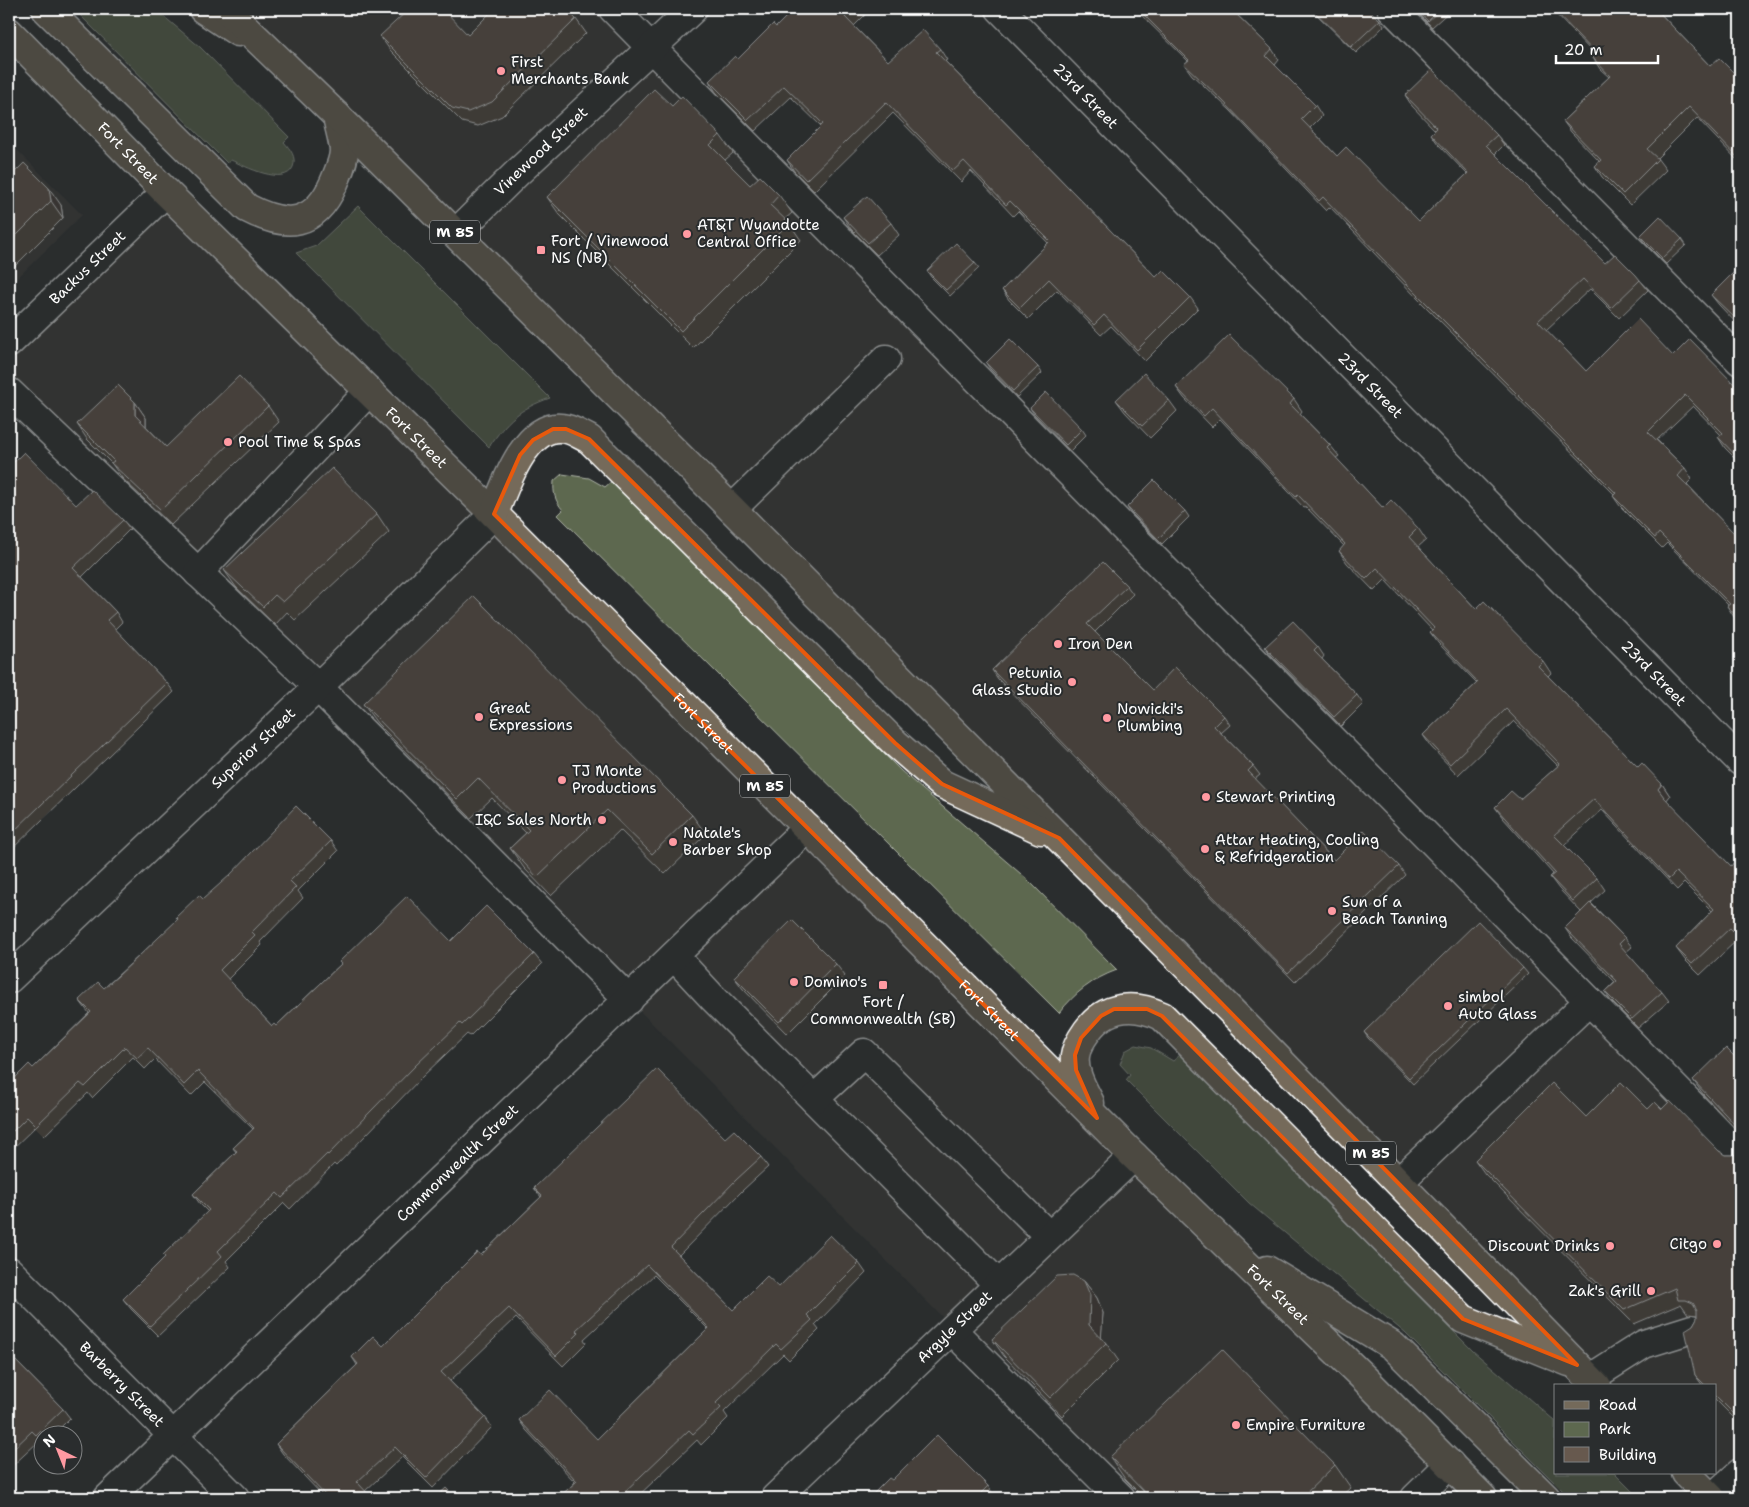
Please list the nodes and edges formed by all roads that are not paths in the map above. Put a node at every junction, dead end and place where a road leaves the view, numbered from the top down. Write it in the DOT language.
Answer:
graph roads {
  1 [pos="46,9"];
  2 [pos="203,9"];
  3 [pos="226,9"];
  4 [pos="613,9"];
  5 [pos="693,9"];
  6 [pos="1392,9"];
  7 [pos="1011,12"];
  8 [pos="9,32"];
  9 [pos="652,48"];
  10 [pos="272,56"];
  11 [pos="337,116"];
  12 [pos="166,192"];
  13 [pos="456,234"];
  14 [pos="9,343"];
  15 [pos="886,359"];
  16 [pos="1740,361"];
  17 [pos="369,391"];
  18 [pos="9,392"];
  19 [pos="732,509"];
  20 [pos="494,514"];
  21 [pos="198,573"];
  22 [pos="318,687"];
  23 [pos="1740,761"];
  24 [pos="807,828"];
  25 [pos="1058,838"];
  26 [pos="674,956"];
  27 [pos="9,979"];
  28 [pos="629,1000"];
  29 [pos="1589,1001"];
  30 [pos="814,1099"];
  31 [pos="1097,1118"];
  32 [pos="1740,1154"];
  33 [pos="1134,1156"];
  34 [pos="1399,1182"];
  35 [pos="1050,1236"];
  36 [pos="1226,1245"];
  37 [pos="9,1271"];
  38 [pos="999,1285"];
  39 [pos="1692,1328"];
  40 [pos="952,1330"];
  41 [pos="1588,1377"];
  42 [pos="172,1436"];
  43 [pos="1450,1464"];
  44 [pos="1740,1473"];
  45 [pos="1687,1474"];
  46 [pos="108,1498"];
  47 [pos="235,1498"];
  48 [pos="776,1498"];
  49 [pos="1121,1498"];
  50 [pos="1415,1498"];
  51 [pos="1483,1498"];
  52 [pos="1546,1498"];
  53 [pos="1711,1498"];
  1 -- 11 [label="main road"];
  2 -- 10 [label="main road"];
  3 -- 10 [label="main road, M 85"];
  4 -- 9 [label="street"];
  5 -- 9 [label="street, Vinewood Street"];
  6 -- 16 [label="street"];
  7 -- 23 [label="street, 23rd Street"];
  8 -- 12 [label="main road, Fort Street / M 85"];
  9 -- 13 [label="street, Vinewood Street"];
  9 -- 29 [label="street"];
  10 -- 11 [label="main road, M 85"];
  11 -- 13 [label="main road, M 85"];
  12 -- 14 [label="street, Backus Street"];
  12 -- 17 [label="main road, Fort Street / M 85"];
  13 -- 19 [label="main road, M 85"];
  15 -- 19 [label="street"];
  17 -- 20 [label="main road, Fort Street / M 85"];
  17 -- 21 [label="street"];
  18 -- 21 [label="street"];
  19 -- 25 [label="main road, M 85"];
  20 -- 22 [label="street, Superior Street"];
  20 -- 24 [label="main road, Fort Street / M 85"];
  20 -- 25 [label="main road"];
  21 -- 22 [label="street"];
  22 -- 27 [label="street, Superior Street"];
  22 -- 28 [label="street"];
  24 -- 26 [label="street, Commonwealth Street"];
  24 -- 31 [label="main road, Fort Street / M 85"];
  25 -- 34 [label="main road, M 85"];
  26 -- 28 [label="street, Commonwealth Street"];
  26 -- 30 [label="street"];
  28 -- 42 [label="street, Commonwealth Street"];
  29 -- 32 [label="street"];
  29 -- 34 [label="street"];
  30 -- 35 [label="street"];
  30 -- 38 [label="street"];
  31 -- 33 [label="main road, Fort Street / M 85"];
  31 -- 41 [label="main road"];
  33 -- 35 [label="street, Argyle Street"];
  33 -- 36 [label="main road, Fort Street / M 85"];
  34 -- 41 [label="main road, M 85"];
  35 -- 38 [label="street, Argyle Street"];
  36 -- 43 [label="main road, Fort Street / M 85"];
  36 -- 52 [label="main road"];
  37 -- 42 [label="street, Barberry Street"];
  38 -- 40 [label="street, Argyle Street"];
  39 -- 41 [label="street"];
  40 -- 48 [label="street, Argyle Street"];
  40 -- 49 [label="street"];
  42 -- 46 [label="street, Commonwealth Street"];
  42 -- 47 [label="street, Barberry Street"];
  43 -- 50 [label="street"];
  43 -- 51 [label="main road, Fort Street / M 85"];
  44 -- 53 [label="street"];
  45 -- 53 [label="main road"];
}
